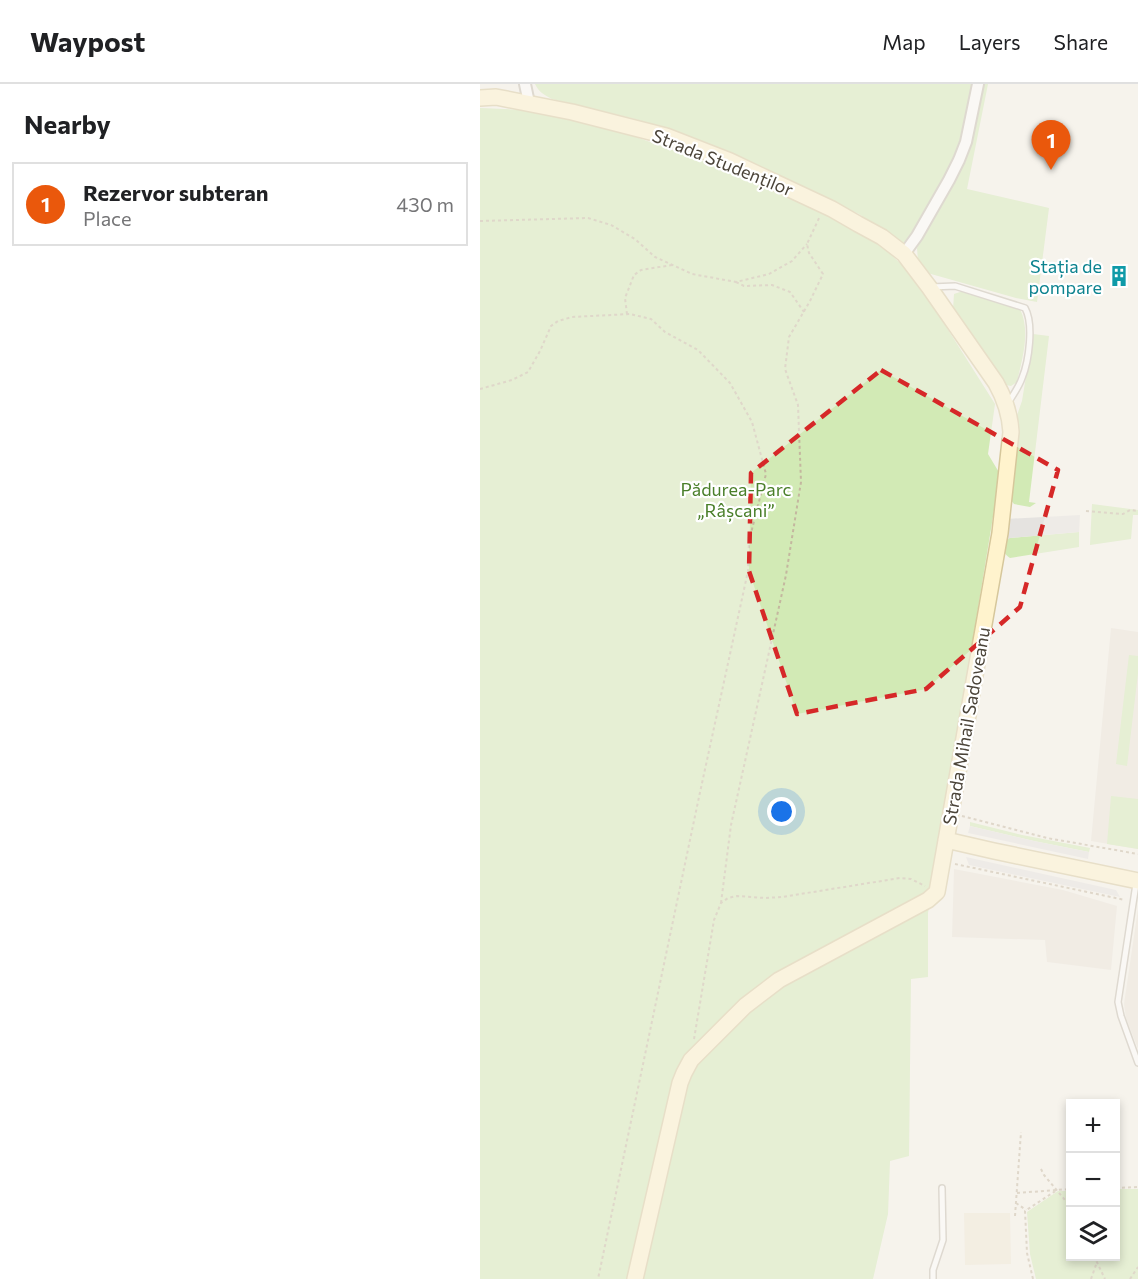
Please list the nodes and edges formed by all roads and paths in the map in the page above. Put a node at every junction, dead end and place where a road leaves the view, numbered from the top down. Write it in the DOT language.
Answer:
graph roads {
  1 [pos="525,84"];
  2 [pos="978,84"];
  3 [pos="480,98"];
  4 [pos="529,104"];
  5 [pos="824,205"];
  6 [pos="480,221"];
  7 [pos="807,244"];
  8 [pos="904,254"];
  9 [pos="673,265"];
  10 [pos="736,282"];
  11 [pos="929,287"];
  12 [pos="804,312"];
  13 [pos="627,314"];
  14 [pos="480,388"];
  15 [pos="1006,405"];
  16 [pos="1086,511"];
  17 [pos="1138,511"];
  18 [pos="969,818"];
  19 [pos="946,840"];
  20 [pos="1138,854"];
  21 [pos="948,862"];
  22 [pos="1137,881"];
  23 [pos="937,892"];
  24 [pos="1134,902"];
  25 [pos="722,903"];
  26 [pos="691,1060"];
  27 [pos="1138,1063"];
  28 [pos="1020,1132"];
  29 [pos="1041,1169"];
  30 [pos="1138,1187"];
  31 [pos="942,1188"];
  32 [pos="1120,1188"];
  33 [pos="1066,1189"];
  34 [pos="1057,1190"];
  35 [pos="1017,1192"];
  36 [pos="1066,1200"];
  37 [pos="1016,1203"];
  38 [pos="1026,1210"];
  39 [pos="1015,1216"];
  40 [pos="1097,1262"];
  41 [pos="1138,1267"];
  42 [pos="598,1279"];
  43 [pos="635,1279"];
  44 [pos="933,1279"];
  45 [pos="1033,1279"];
  46 [pos="1092,1279"];
  47 [pos="1105,1279"];
  48 [pos="1130,1279"];
  1 -- 4 [label="street"];
  2 -- 8 [label="street"];
  3 -- 4 [label="main road, Strada Studenților"];
  4 -- 5 [label="main road, Strada Studenților"];
  5 -- 7 [label="path"];
  5 -- 8 [label="main road, Strada Studenților"];
  6 -- 9 [label="path"];
  7 -- 10 [label="path"];
  7 -- 12 [label="path"];
  8 -- 11 [label="main road, Strada Mihail Sadoveanu"];
  9 -- 10 [label="path"];
  9 -- 13 [label="path"];
  10 -- 12 [label="path"];
  11 -- 15 [label="main road, Strada Mihail Sadoveanu"];
  11 -- 15 [label="lane"];
  12 -- 25 [label="path"];
  13 -- 14 [label="path"];
  13 -- 42 [label="path"];
  15 -- 19 [label="main road, Strada Mihail Sadoveanu"];
  16 -- 17 [label="path"];
  18 -- 20 [label="path"];
  19 -- 22 [label="main road"];
  19 -- 23 [label="main road, Strada Mihail Sadoveanu"];
  21 -- 24 [label="path"];
  22 -- 24 [label="lane"];
  23 -- 25 [label="path"];
  23 -- 26 [label="main road"];
  24 -- 27 [label="lane"];
  25 -- 26 [label="path"];
  26 -- 43 [label="main road"];
  28 -- 35 [label="path"];
  29 -- 34 [label="path"];
  30 -- 32 [label="path"];
  31 -- 44 [label="lane"];
  33 -- 34 [label="path"];
  34 -- 35 [label="path"];
  34 -- 36 [label="path"];
  34 -- 38 [label="path"];
  35 -- 37 [label="path"];
  37 -- 38 [label="path"];
  37 -- 39 [label="path"];
  38 -- 45 [label="path"];
  40 -- 46 [label="path"];
  40 -- 47 [label="path"];
  41 -- 48 [label="path"];
}
